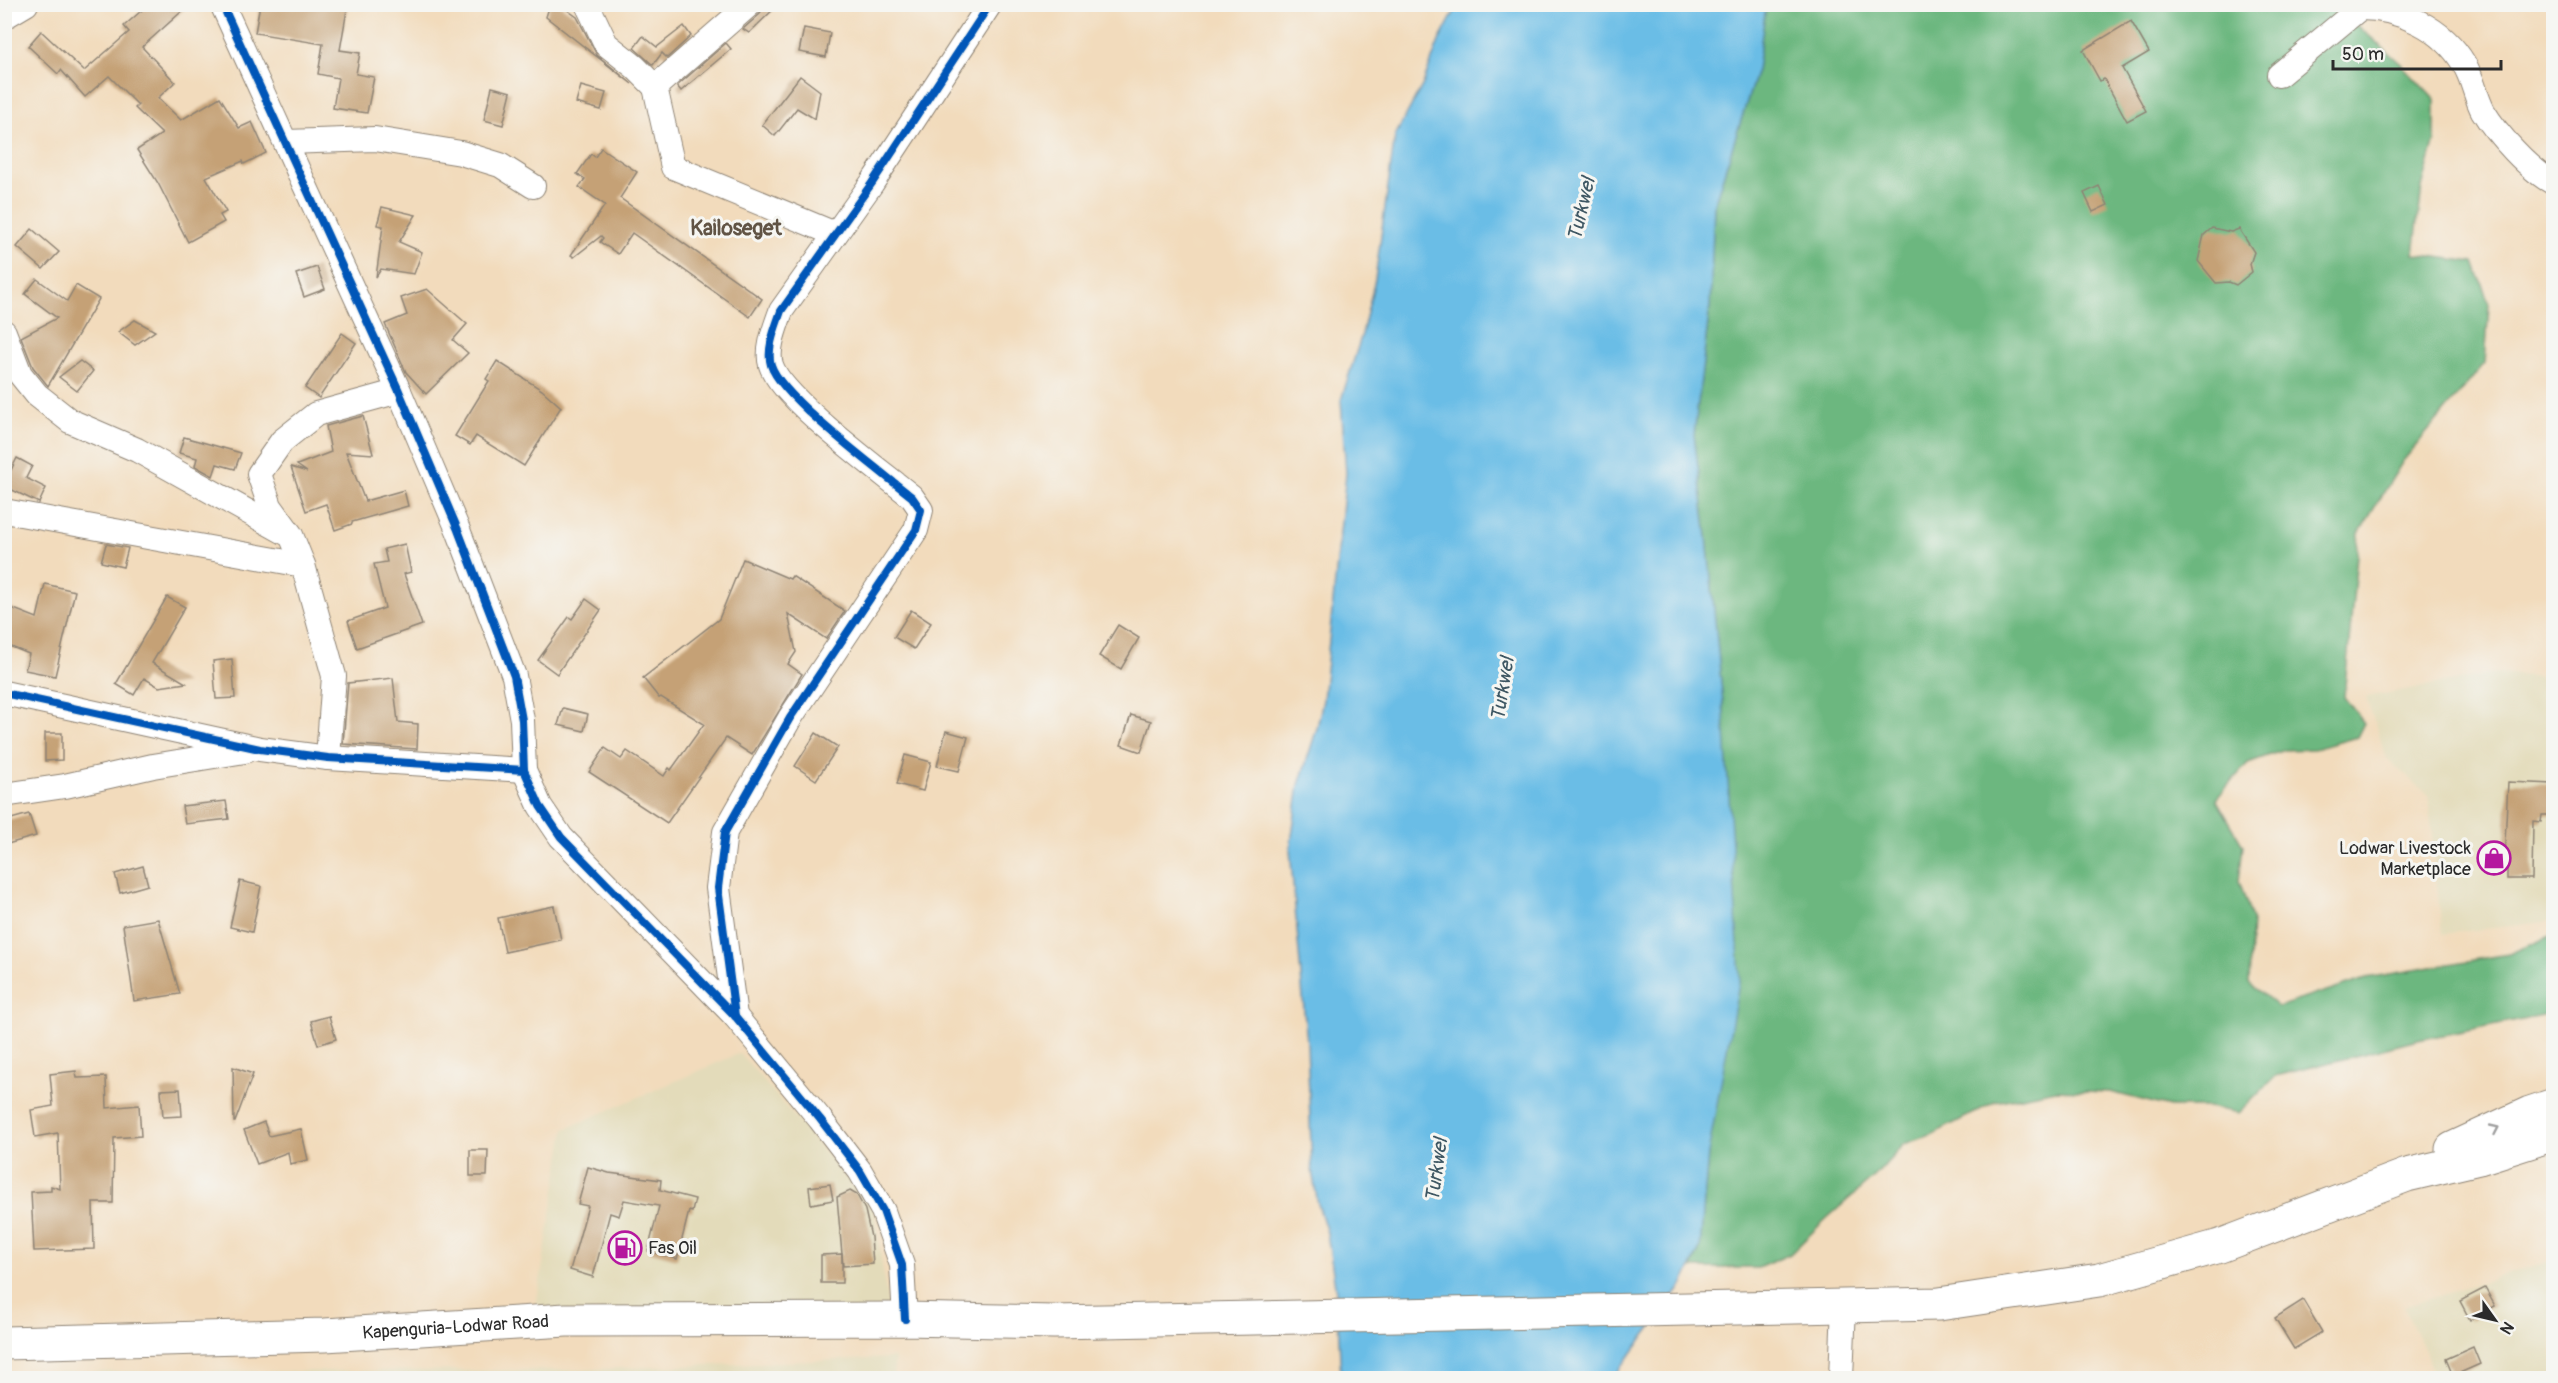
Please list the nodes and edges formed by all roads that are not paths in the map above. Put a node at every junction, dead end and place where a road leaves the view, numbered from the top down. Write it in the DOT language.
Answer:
graph roads {
  1 [pos="26,4"];
  2 [pos="222,4"];
  3 [pos="587,4"];
  4 [pos="750,4"];
  5 [pos="990,4"];
  6 [pos="4,17"];
  7 [pos="2280,75"];
  8 [pos="655,87"];
  9 [pos="286,142"];
  10 [pos="2553,183"];
  11 [pos="533,186"];
  12 [pos="836,234"];
  13 [pos="4,332"];
  14 [pos="399,391"];
  15 [pos="4,511"];
  16 [pos="291,536"];
  17 [pos="303,565"];
  18 [pos="4,693"];
  19 [pos="260,749"];
  20 [pos="328,758"];
  21 [pos="524,770"];
  22 [pos="4,795"];
  23 [pos="735,1016"];
  24 [pos="2553,1105"];
  25 [pos="2553,1134"];
  26 [pos="2407,1175"];
  27 [pos="1844,1306"];
  28 [pos="905,1319"];
  29 [pos="4,1343"];
  30 [pos="1841,1378"];
  1 -- 6 [label="street"];
  2 -- 9 [label="street"];
  3 -- 8 [label="street"];
  4 -- 8 [label="street"];
  5 -- 12 [label="street"];
  7 -- 10 [label="street"];
  8 -- 12 [label="street"];
  9 -- 11 [label="street"];
  9 -- 14 [label="street"];
  12 -- 23 [label="street"];
  13 -- 16 [label="street"];
  14 -- 16 [label="street"];
  14 -- 21 [label="street"];
  15 -- 17 [label="street"];
  16 -- 17 [label="street"];
  17 -- 20 [label="street"];
  18 -- 19 [label="street"];
  19 -- 20 [label="street"];
  19 -- 22 [label="street"];
  20 -- 21 [label="street"];
  21 -- 23 [label="street"];
  23 -- 28 [label="street"];
  26 -- 24 [label="highway, one-way"];
  25 -- 26 [label="highway"];
  26 -- 27 [label="highway, Kapenguria-Lodwar Road"];
  27 -- 28 [label="highway, Kapenguria-Lodwar Road"];
  27 -- 30 [label="street"];
  28 -- 29 [label="highway, Kapenguria-Lodwar Road"];
}
